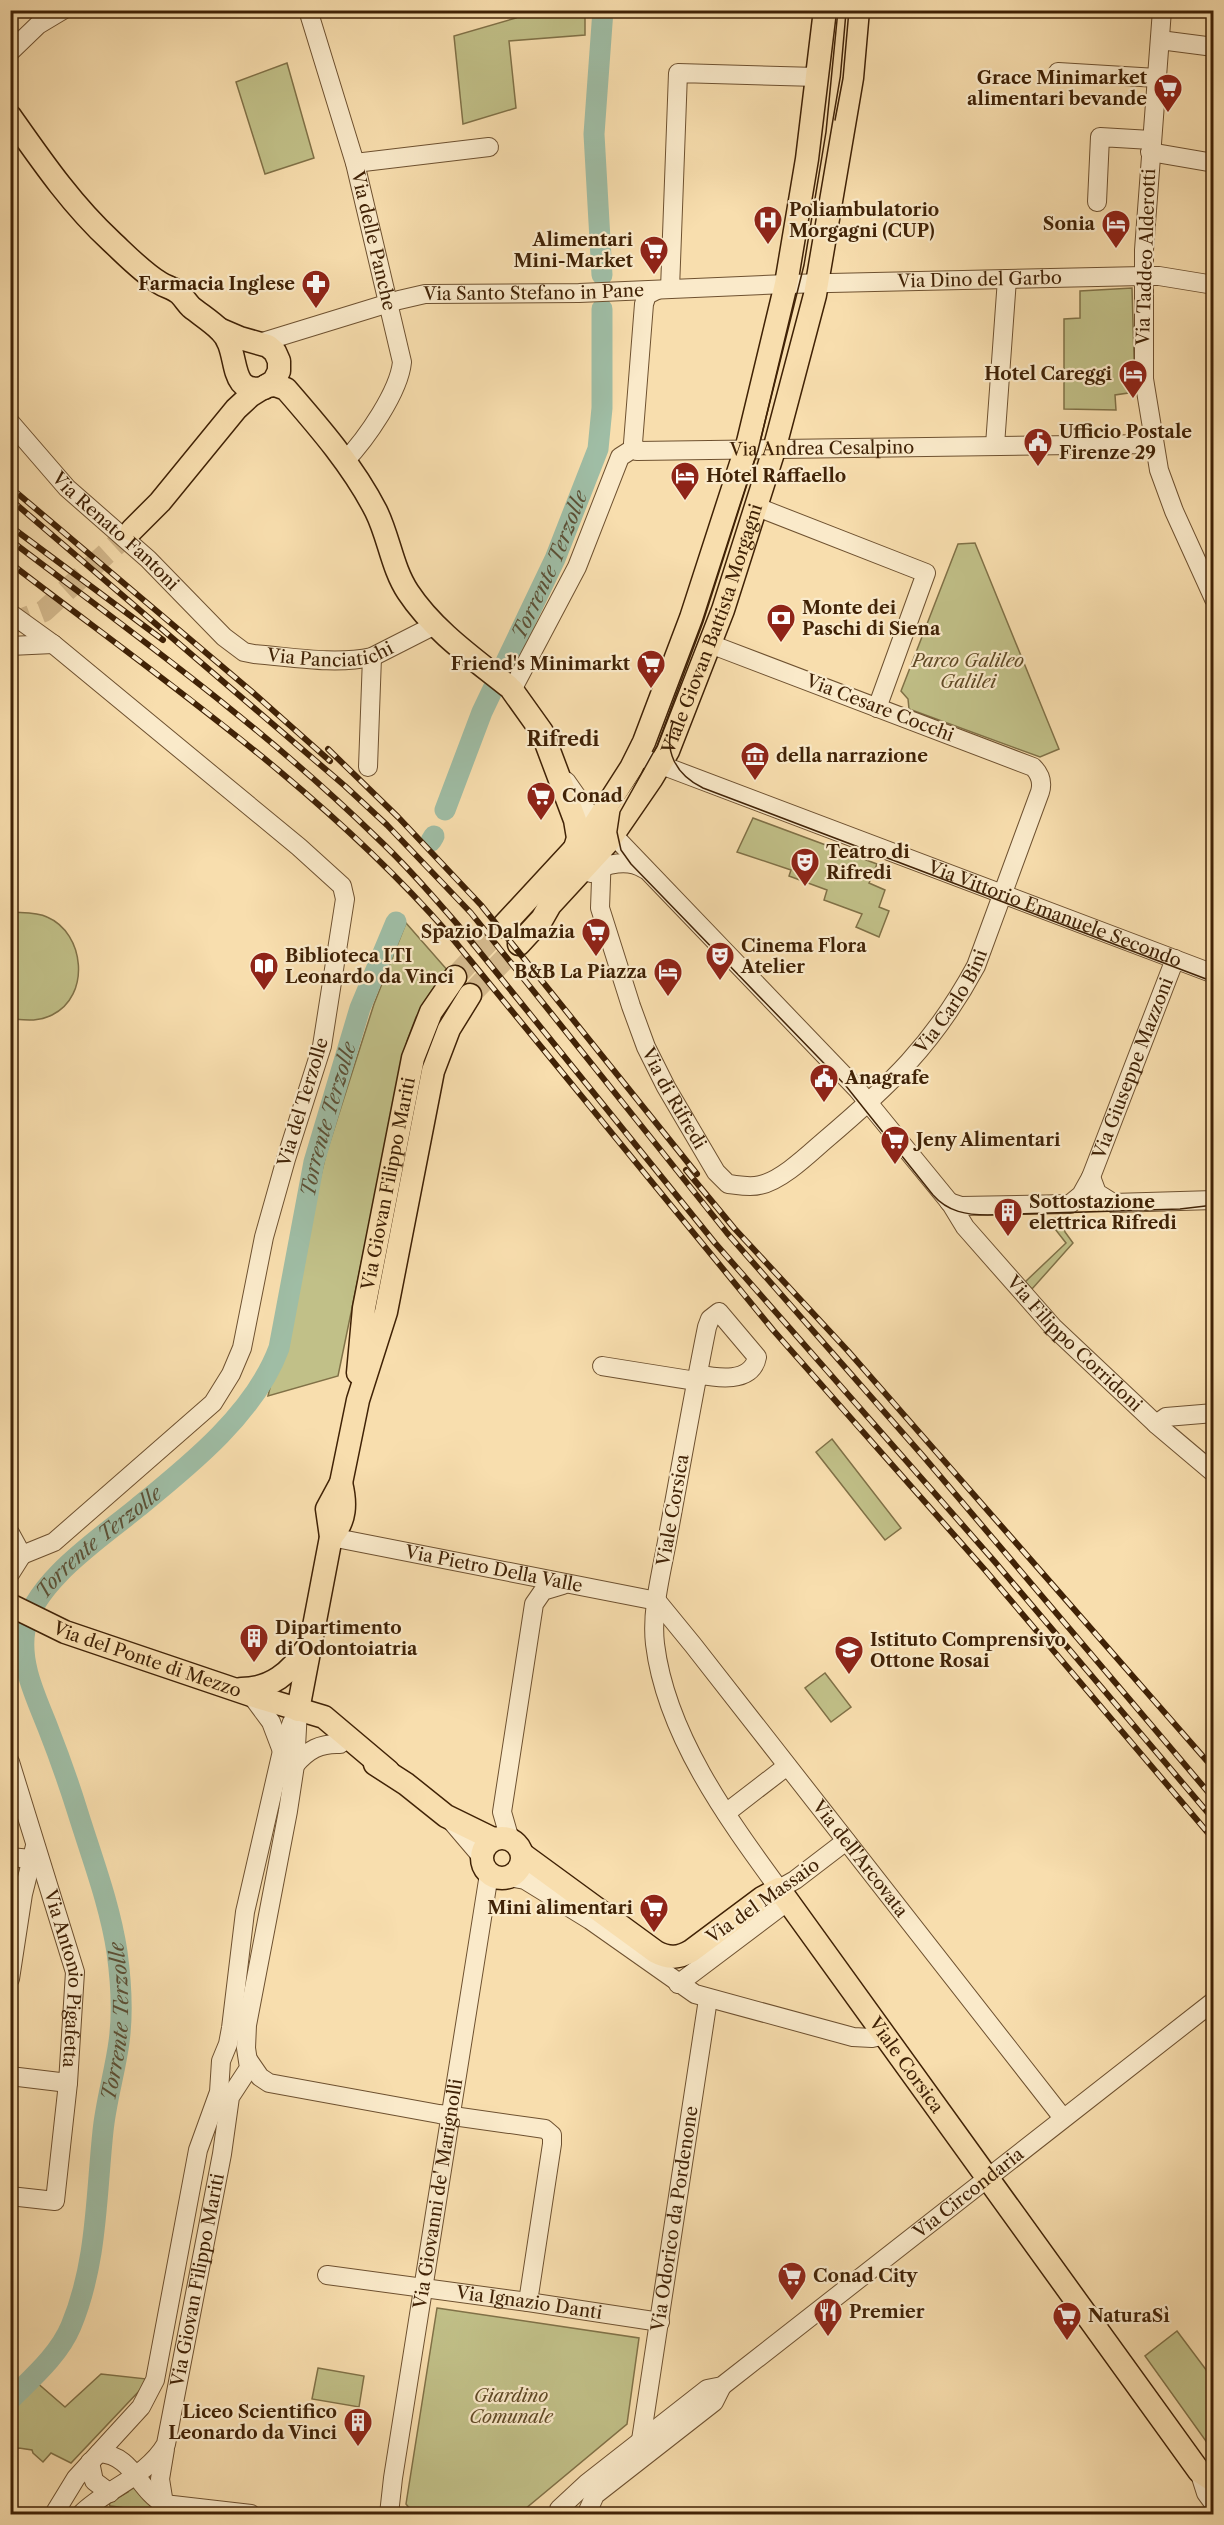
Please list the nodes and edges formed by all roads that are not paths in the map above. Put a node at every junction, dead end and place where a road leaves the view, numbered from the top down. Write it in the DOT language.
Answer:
graph roads {
  1 [pos="63,10"];
  2 [pos="308,10"];
  3 [pos="825,10"];
  4 [pos="858,10"];
  5 [pos="1162,10"];
  6 [pos="1160,40"];
  7 [pos="1214,47"];
  8 [pos="10,52"];
  9 [pos="1058,72"];
  10 [pos="817,77"];
  11 [pos="1157,78"];
  12 [pos="10,116"];
  13 [pos="1150,146"];
  14 [pos="489,147"];
  15 [pos="355,163"];
  16 [pos="1214,163"];
  17 [pos="1097,202"];
  18 [pos="1143,276"];
  19 [pos="1007,279"];
  20 [pos="786,284"];
  21 [pos="817,284"];
  22 [pos="1214,285"];
  23 [pos="663,290"];
  24 [pos="623,292"];
  25 [pos="389,303"];
  26 [pos="644,307"];
  27 [pos="219,329"];
  28 [pos="274,344"];
  29 [pos="237,369"];
  30 [pos="265,387"];
  31 [pos="236,409"];
  32 [pos="10,422"];
  33 [pos="1153,444"];
  34 [pos="995,445"];
  35 [pos="634,448"];
  36 [pos="746,450"];
  37 [pos="774,450"];
  38 [pos="345,461"];
  39 [pos="757,507"];
  40 [pos="132,530"];
  41 [pos="1214,599"];
  42 [pos="10,613"];
  43 [pos="435,625"];
  44 [pos="224,637"];
  45 [pos="53,644"];
  46 [pos="710,644"];
  47 [pos="10,646"];
  48 [pos="372,657"];
  49 [pos="510,688"];
  50 [pos="877,708"];
  51 [pos="638,756"];
  52 [pos="555,764"];
  53 [pos="660,764"];
  54 [pos="368,767"];
  55 [pos="1042,783"];
  56 [pos="599,836"];
  57 [pos="575,848"];
  58 [pos="648,872"];
  59 [pos="1002,894"];
  60 [pos="503,926"];
  61 [pos="519,944"];
  62 [pos="1175,959"];
  63 [pos="1214,974"];
  64 [pos="455,977"];
  65 [pos="471,995"];
  66 [pos="869,1103"];
  67 [pos="1091,1177"];
  68 [pos="728,1184"];
  69 [pos="1214,1200"];
  70 [pos="949,1202"];
  71 [pos="602,1366"];
  72 [pos="358,1400"];
  73 [pos="1214,1413"];
  74 [pos="1162,1429"];
  75 [pos="1214,1473"];
  76 [pos="10,1533"];
  77 [pos="331,1537"];
  78 [pos="22,1555"];
  79 [pos="10,1574"];
  80 [pos="569,1584"];
  81 [pos="657,1601"];
  82 [pos="13,1606"];
  83 [pos="684,1634"];
  84 [pos="655,1639"];
  85 [pos="309,1646"];
  86 [pos="241,1692"];
  87 [pos="298,1710"];
  88 [pos="340,1744"];
  89 [pos="282,1751"];
  90 [pos="10,1762"];
  91 [pos="295,1765"];
  92 [pos="787,1766"];
  93 [pos="388,1771"];
  94 [pos="726,1813"];
  95 [pos="846,1840"];
  96 [pos="33,1853"];
  97 [pos="10,1857"];
  98 [pos="501,1857"];
  99 [pos="783,1895"];
  100 [pos="678,1957"];
  101 [pos="11,1967"];
  102 [pos="678,1984"];
  103 [pos="708,1999"];
  104 [pos="1214,2001"];
  105 [pos="885,2035"];
  106 [pos="222,2062"];
  107 [pos="246,2065"];
  108 [pos="10,2076"];
  109 [pos="68,2083"];
  110 [pos="451,2116"];
  111 [pos="1063,2118"];
  112 [pos="988,2178"];
  113 [pos="10,2196"];
  114 [pos="327,2276"];
  115 [pos="423,2288"];
  116 [pos="528,2302"];
  117 [pos="660,2322"];
  118 [pos="723,2386"];
  119 [pos="641,2440"];
  120 [pos="166,2444"];
  121 [pos="95,2458"];
  122 [pos="136,2475"];
  123 [pos="1206,2476"];
  124 [pos="110,2493"];
  125 [pos="164,2504"];
  126 [pos="1214,2504"];
  127 [pos="556,2512"];
  128 [pos="54,2514"];
  129 [pos="81,2514"];
  130 [pos="251,2514"];
  131 [pos="389,2514"];
  132 [pos="588,2514"];
  1 -- 8 [label="street"];
  2 -- 15 [label="street, Via delle Panche"];
  3 -- 10 [label="main road, Viale Giovan Battista Morgagni"];
  4 -- 21 [label="main road, Viale Giovan Battista Morgagni"];
  5 -- 6 [label="street, Via Taddeo Alderotti"];
  6 -- 7 [label="street"];
  6 -- 11 [label="street, Via Taddeo Alderotti"];
  9 -- 11 [label="street"];
  10 -- 20 [label="main road, Viale Giovan Battista Morgagni"];
  10 -- 23 [label="street"];
  11 -- 13 [label="street, Via Taddeo Alderotti"];
  12 -- 27 [label="main road"];
  13 -- 16 [label="street"];
  13 -- 17 [label="street"];
  13 -- 18 [label="street, Via Taddeo Alderotti"];
  14 -- 15 [label="street"];
  15 -- 25 [label="street, Via delle Panche"];
  18 -- 19 [label="street, Via Dino del Garbo"];
  18 -- 22 [label="street, Via Dino del Garbo"];
  18 -- 33 [label="street, Via Taddeo Alderotti"];
  19 -- 21 [label="street, Via Dino del Garbo"];
  19 -- 34 [label="street"];
  20 -- 21 [label="street"];
  20 -- 23 [label="street, Via Santo Stefano in Pane"];
  20 -- 36 [label="main road, Viale Giovan Battista Morgagni"];
  21 -- 37 [label="main road, Viale Giovan Battista Morgagni"];
  23 -- 24 [label="street, Via Santo Stefano in Pane"];
  23 -- 26 [label="street"];
  24 -- 25 [label="street, Via Santo Stefano in Pane"];
  24 -- 26 [label="street"];
  25 -- 28 [label="street, Via Santo Stefano in Pane"];
  25 -- 38 [label="street, Via delle Panche"];
  26 -- 35 [label="street"];
  27 -- 28 [label="main road"];
  27 -- 29 [label="main road"];
  28 -- 29 [label="main road"];
  28 -- 30 [label="main road"];
  29 -- 30 [label="main road"];
  29 -- 31 [label="main road"];
  30 -- 31 [label="main road"];
  30 -- 38 [label="main road"];
  31 -- 40 [label="main road"];
  32 -- 44 [label="street, Via Renato Fantoni"];
  33 -- 34 [label="street, Via Andrea Cesalpino"];
  33 -- 41 [label="street, Via Taddeo Alderotti"];
  34 -- 37 [label="street, Via Andrea Cesalpino"];
  35 -- 36 [label="street, Via Andrea Cesalpino"];
  35 -- 49 [label="street"];
  36 -- 37 [label="street, Via Andrea Cesalpino"];
  36 -- 51 [label="main road, Viale Giovan Battista Morgagni"];
  37 -- 39 [label="main road, Viale Giovan Battista Morgagni"];
  38 -- 43 [label="main road"];
  39 -- 46 [label="main road, Viale Giovan Battista Morgagni"];
  39 -- 50 [label="street"];
  42 -- 45 [label="street"];
  43 -- 48 [label="street, Via Panciatichi"];
  43 -- 49 [label="main road"];
  44 -- 48 [label="street, Via Panciatichi"];
  45 -- 47 [label="street"];
  45 -- 78 [label="street, Via del Terzolle"];
  46 -- 50 [label="street, Via Cesare Cocchi"];
  46 -- 53 [label="main road, Viale Giovan Battista Morgagni"];
  48 -- 54 [label="street"];
  49 -- 52 [label="main road"];
  50 -- 55 [label="street, Via Cesare Cocchi"];
  51 -- 53 [label="street, Via Vittorio Emanuele Secondo"];
  51 -- 56 [label="main road, Viale Giovan Battista Morgagni"];
  52 -- 56 [label="street, Via Filippo Corridoni"];
  52 -- 57 [label="main road"];
  53 -- 56 [label="main road, Viale Giovan Battista Morgagni"];
  53 -- 59 [label="street, Via Vittorio Emanuele Secondo"];
  55 -- 59 [label="street, Via Carlo Bini"];
  56 -- 57 [label="main road"];
  56 -- 58 [label="street, Via Filippo Corridoni"];
  56 -- 58 [label="street"];
  56 -- 61 [label="main road"];
  56 -- 68 [label="street, Via di Rifredi"];
  57 -- 60 [label="main road"];
  58 -- 66 [label="street, Via Filippo Corridoni"];
  59 -- 62 [label="street, Via Vittorio Emanuele Secondo"];
  59 -- 66 [label="street, Via Carlo Bini"];
  62 -- 63 [label="street, Via Vittorio Emanuele Secondo"];
  62 -- 67 [label="street, Via Giuseppe Mazzoni"];
  64 -- 72 [label="main road, Via Giovan Filippo Mariti"];
  65 -- 72 [label="main road, Via Giovan Filippo Mariti"];
  66 -- 68 [label="street, Via Carlo Bini"];
  66 -- 70 [label="street, Via Filippo Corridoni"];
  67 -- 69 [label="street"];
  67 -- 70 [label="street, Via Giuseppe Mazzoni"];
  70 -- 74 [label="street, Via Filippo Corridoni"];
  71 -- 81 [label="street, Viale Corsica"];
  72 -- 77 [label="main road, Via Giovan Filippo Mariti"];
  73 -- 74 [label="street"];
  74 -- 75 [label="street, Via Filippo Corridoni"];
  76 -- 78 [label="street"];
  77 -- 80 [label="street, Via Pietro Della Valle"];
  77 -- 85 [label="main road, Via Giovan Filippo Mariti"];
  78 -- 79 [label="street"];
  80 -- 81 [label="street, Via Pietro Della Valle"];
  80 -- 98 [label="street, Via Giovanni de' Marignolli"];
  81 -- 83 [label="street, Via dell'Arcovata"];
  81 -- 84 [label="street, Viale Corsica"];
  82 -- 86 [label="main road, Via del Ponte di Mezzo"];
  83 -- 84 [label="street"];
  83 -- 92 [label="street, Via dell'Arcovata"];
  84 -- 94 [label="street, Viale Corsica"];
  85 -- 86 [label="main road"];
  85 -- 87 [label="main road, Via Giovan Filippo Mariti"];
  86 -- 87 [label="main road, Via del Ponte di Mezzo"];
  86 -- 89 [label="street, Via del Ponte di Mezzo"];
  87 -- 88 [label="main road, Via del Ponte di Mezzo"];
  87 -- 89 [label="street, Via Giovan Filippo Mariti"];
  87 -- 91 [label="street, Via Giovan Filippo Mariti"];
  87 -- 93 [label="main road, Via del Ponte di Mezzo"];
  88 -- 91 [label="street"];
  88 -- 93 [label="main road, Via del Ponte di Mezzo"];
  89 -- 106 [label="street, Via Giovan Filippo Mariti"];
  90 -- 96 [label="street, Via Antonio Pigafetta"];
  91 -- 107 [label="street, Via Giovan Filippo Mariti"];
  92 -- 94 [label="street"];
  92 -- 95 [label="street, Via dell'Arcovata"];
  93 -- 98 [label="main road, Via del Ponte di Mezzo"];
  94 -- 99 [label="street, Viale Corsica"];
  95 -- 99 [label="street, Via del Massaio"];
  95 -- 111 [label="street, Via dell'Arcovata"];
  96 -- 97 [label="street"];
  96 -- 101 [label="street"];
  96 -- 109 [label="street, Via Antonio Pigafetta"];
  98 -- 100 [label="main road, Via del Ponte di Mezzo"];
  98 -- 102 [label="street, Via del Ponte di Mezzo"];
  98 -- 110 [label="street, Via Giovanni de' Marignolli"];
  99 -- 100 [label="main road, Via del Massaio"];
  99 -- 102 [label="street, Via del Massaio"];
  99 -- 105 [label="main road, Viale Corsica"];
  100 -- 102 [label="street"];
  102 -- 103 [label="street, Via del Ponte di Mezzo"];
  103 -- 105 [label="street, Via del Ponte di Mezzo"];
  103 -- 117 [label="street, Via Odorico da Pordenone"];
  104 -- 111 [label="street, Via Circondaria"];
  105 -- 112 [label="main road, Viale Corsica"];
  106 -- 107 [label="street"];
  106 -- 107 [label="street"];
  106 -- 121 [label="street, Via Giovan Filippo Mariti"];
  107 -- 110 [label="street"];
  107 -- 120 [label="street, Via Giovan Filippo Mariti"];
  108 -- 109 [label="street"];
  109 -- 113 [label="street, Via Antonio Pigafetta"];
  110 -- 115 [label="street, Via Giovanni de' Marignolli"];
  110 -- 116 [label="street"];
  111 -- 112 [label="street, Via Circondaria"];
  112 -- 118 [label="street, Via Circondaria"];
  112 -- 123 [label="main road, Viale Corsica"];
  114 -- 115 [label="street, Via Ignazio Danti"];
  115 -- 116 [label="street, Via Ignazio Danti"];
  115 -- 131 [label="street, Via Giovanni de' Marignolli"];
  116 -- 117 [label="street, Via Ignazio Danti"];
  117 -- 119 [label="street, Via Odorico da Pordenone"];
  118 -- 119 [label="street, Via Circondaria"];
  118 -- 132 [label="street, Via Circondaria"];
  119 -- 127 [label="street, Via Circondaria"];
  120 -- 122 [label="street, Via Giovan Filippo Mariti"];
  120 -- 125 [label="street"];
  121 -- 122 [label="street"];
  121 -- 124 [label="street"];
  121 -- 128 [label="street, Via Giovan Filippo Mariti"];
  122 -- 124 [label="street, Via Giovan Filippo Mariti"];
  122 -- 125 [label="street"];
  123 -- 126 [label="street, Viale Corsica"];
  124 -- 129 [label="street, Via Giovan Filippo Mariti"];
  125 -- 130 [label="street"];
  127 -- 132 [label="street, Via Circondaria"];
}
